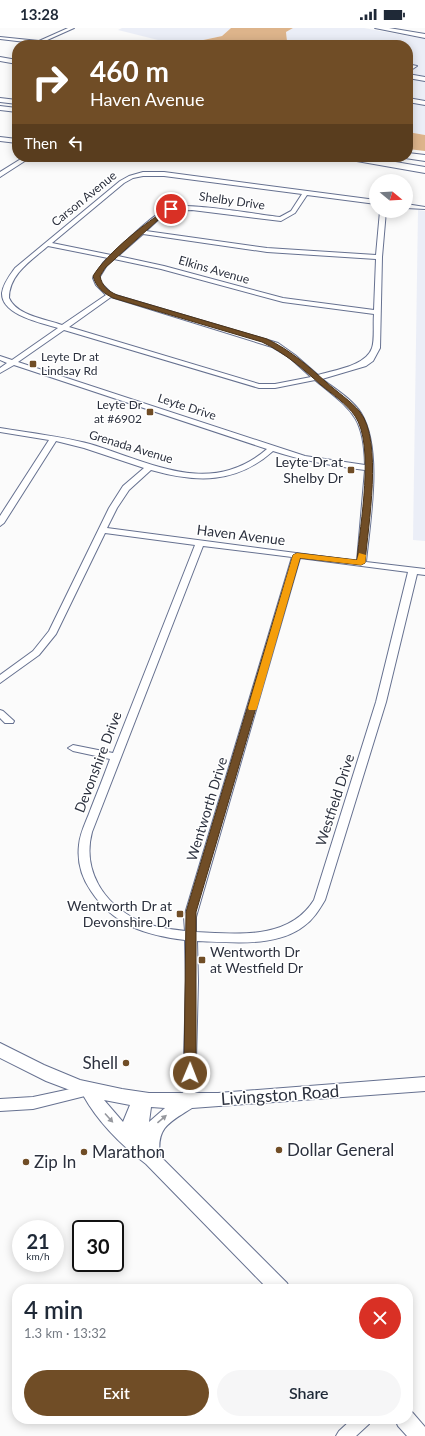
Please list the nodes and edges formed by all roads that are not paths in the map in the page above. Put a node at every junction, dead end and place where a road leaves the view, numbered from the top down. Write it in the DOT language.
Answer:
graph roads {
  1 [pos="72,28"];
  2 [pos="378,28"];
  3 [pos="400,28"];
  4 [pos="425,32"];
  5 [pos="425,36"];
  6 [pos="0,38"];
  7 [pos="20,40"];
  8 [pos="44,40"];
  9 [pos="11,56"];
  10 [pos="2,60"];
  11 [pos="12,61"];
  12 [pos="413,77"];
  13 [pos="425,79"];
  14 [pos="0,100"];
  15 [pos="12,101"];
  16 [pos="413,101"];
  17 [pos="425,103"];
  18 [pos="0,108"];
  19 [pos="12,109"];
  20 [pos="0,113"];
  21 [pos="12,114"];
  22 [pos="0,139"];
  23 [pos="12,140"];
  24 [pos="413,156"];
  25 [pos="425,158"];
  26 [pos="20,162"];
  27 [pos="379,162"];
  28 [pos="401,162"];
  29 [pos="425,165"];
  30 [pos="425,170"];
  31 [pos="0,175"];
  32 [pos="306,192"];
  33 [pos="369,201"];
  34 [pos="413,207"];
  35 [pos="423,208"];
  36 [pos="382,218"];
  37 [pos="142,232"];
  38 [pos="47,244"];
  39 [pos="113,257"];
  40 [pos="379,257"];
  41 [pos="110,295"];
  42 [pos="376,312"];
  43 [pos="64,327"];
  44 [pos="0,358"];
  45 [pos="12,362"];
  46 [pos="0,371"];
  47 [pos="316,378"];
  48 [pos="0,430"];
  49 [pos="54,439"];
  50 [pos="272,448"];
  51 [pos="149,467"];
  52 [pos="369,468"];
  53 [pos="0,522"];
  54 [pos="102,530"];
  55 [pos="200,543"];
  56 [pos="297,555"];
  57 [pos="361,563"];
  58 [pos="413,570"];
  59 [pos="425,572"];
  60 [pos="0,680"];
  61 [pos="0,713"];
  62 [pos="9,720"];
  63 [pos="73,748"];
  64 [pos="116,757"];
  65 [pos="190,936"];
  66 [pos="0,1050"];
  67 [pos="425,1084"];
  68 [pos="89,1090"];
  69 [pos="143,1099"];
  70 [pos="189,1101"];
  71 [pos="0,1105"];
  72 [pos="143,1150"];
  73 [pos="276,1284"];
  74 [pos="358,1424"];
  75 [pos="409,1424"];
  76 [pos="344,1436"];
  77 [pos="420,1436"];
  1 -- 8 [label="street"];
  2 -- 5 [label="main road"];
  3 -- 4 [label="main road"];
  6 -- 7 [label="street"];
  9 -- 10 [label="street"];
  10 -- 11 [label="street"];
  12 -- 13 [label="street"];
  14 -- 15 [label="street"];
  16 -- 17 [label="street"];
  18 -- 19 [label="highway"];
  20 -- 21 [label="highway"];
  22 -- 23 [label="street"];
  24 -- 25 [label="highway"];
  26 -- 31 [label="street"];
  27 -- 30 [label="highway"];
  28 -- 29 [label="highway"];
  32 -- 33 [label="street, Carson Avenue"];
  32 -- 37 [label="street, Shelby Drive"];
  32 -- 38 [label="street, Carson Avenue"];
  34 -- 35 [label="street"];
  36 -- 40 [label="street, Carson Avenue"];
  37 -- 39 [label="street, Shelby Drive"];
  37 -- 40 [label="street"];
  38 -- 39 [label="street, Elkins Avenue"];
  38 -- 43 [label="street, Carson Avenue"];
  39 -- 41 [label="street, Shelby Drive"];
  39 -- 42 [label="street, Elkins Avenue"];
  40 -- 42 [label="street, Carson Avenue"];
  41 -- 43 [label="street"];
  41 -- 47 [label="street"];
  42 -- 47 [label="street, Carson Avenue"];
  43 -- 45 [label="street"];
  43 -- 47 [label="street, Carson Avenue"];
  44 -- 45 [label="street, Leyte Drive"];
  45 -- 46 [label="street"];
  45 -- 50 [label="street, Leyte Drive"];
  47 -- 52 [label="street"];
  48 -- 49 [label="street, Grenada Avenue"];
  49 -- 51 [label="street, Grenada Avenue"];
  49 -- 53 [label="street"];
  50 -- 51 [label="street, Grenada Avenue"];
  50 -- 52 [label="street, Leyte Drive"];
  51 -- 54 [label="street"];
  52 -- 57 [label="street"];
  54 -- 55 [label="street, Haven Avenue"];
  54 -- 60 [label="street"];
  55 -- 56 [label="street, Haven Avenue"];
  55 -- 64 [label="street, Devonshire Drive"];
  56 -- 57 [label="street, Haven Avenue"];
  56 -- 65 [label="street, Wentworth Drive"];
  57 -- 58 [label="street, Haven Avenue"];
  58 -- 59 [label="street, Haven Avenue"];
  58 -- 65 [label="street, Westfield Drive"];
  61 -- 62 [label="street"];
  63 -- 64 [label="street"];
  64 -- 65 [label="street, Devonshire Drive"];
  65 -- 70 [label="street, Wentworth Drive"];
  66 -- 68 [label="main road, Livingston Road"];
  67 -- 70 [label="main road, Livingston Road"];
  68 -- 69 [label="main road, Livingston Road"];
  68 -- 71 [label="street"];
  68 -- 72 [label="main road, one-way"];
  69 -- 70 [label="main road, Livingston Road"];
  69 -- 72 [label="main road"];
  72 -- 70 [label="main road, one-way"];
  72 -- 73 [label="main road"];
  74 -- 76 [label="street"];
  75 -- 77 [label="main road"];
}
